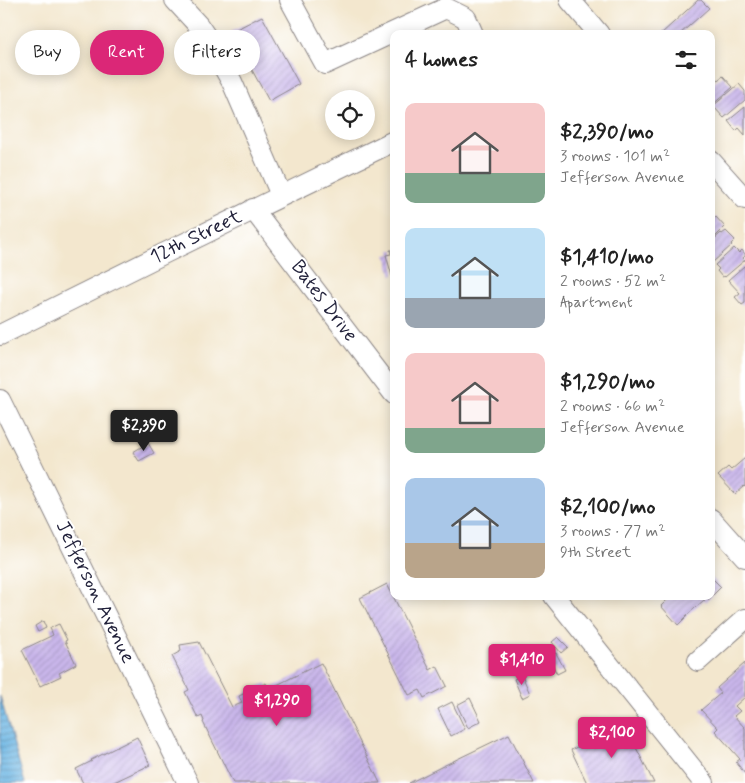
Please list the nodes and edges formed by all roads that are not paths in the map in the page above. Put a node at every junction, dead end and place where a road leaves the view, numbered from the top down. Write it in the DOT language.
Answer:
graph roads {
  1 [pos="175,0"];
  2 [pos="290,0"];
  3 [pos="570,0"];
  4 [pos="398,30"];
  5 [pos="471,30"];
  6 [pos="596,30"];
  7 [pos="390,34"];
  8 [pos="390,143"];
  9 [pos="715,165"];
  10 [pos="281,195"];
  11 [pos="745,199"];
  12 [pos="253,209"];
  13 [pos="0,335"];
  14 [pos="390,389"];
  15 [pos="0,400"];
  16 [pos="715,523"];
  17 [pos="745,557"];
  18 [pos="557,600"];
  19 [pos="745,620"];
  20 [pos="698,661"];
  21 [pos="188,783"];
  22 [pos="704,783"];
  1 -- 10 [label="street"];
  2 -- 7 [label="street"];
  3 -- 6 [label="street"];
  4 -- 5 [label="street"];
  8 -- 10 [label="street, 12th Street"];
  9 -- 11 [label="street"];
  10 -- 12 [label="street, 12th Street"];
  12 -- 13 [label="street, 12th Street"];
  12 -- 14 [label="street, Bates Drive"];
  15 -- 21 [label="street, Jefferson Avenue"];
  16 -- 17 [label="street"];
  18 -- 22 [label="street"];
  19 -- 20 [label="street"];
}
